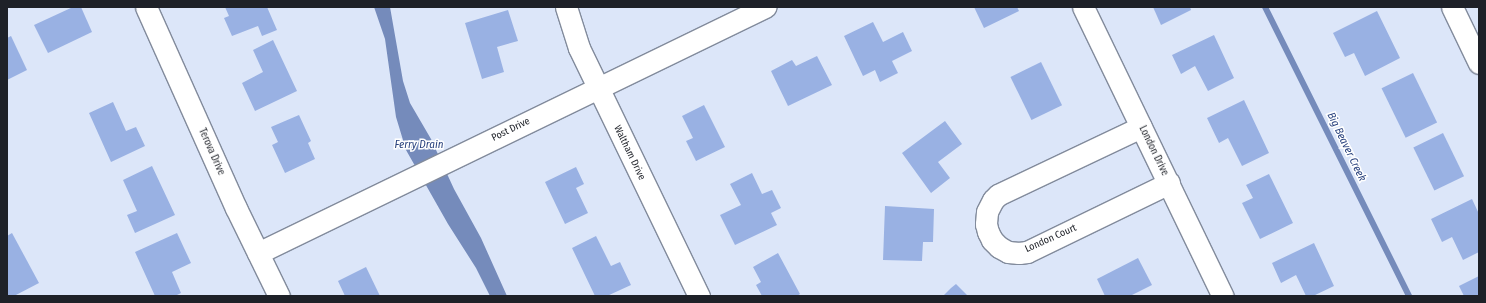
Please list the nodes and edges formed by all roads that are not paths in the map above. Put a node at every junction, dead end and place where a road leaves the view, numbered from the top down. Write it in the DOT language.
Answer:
graph roads {
  1 [pos="146,7"];
  2 [pos="566,7"];
  3 [pos="765,7"];
  4 [pos="1083,7"];
  5 [pos="1452,7"];
  6 [pos="1479,63"];
  7 [pos="598,88"];
  8 [pos="1141,127"];
  9 [pos="1169,183"];
  10 [pos="258,253"];
  11 [pos="279,296"];
  12 [pos="699,296"];
  13 [pos="1223,296"];
  1 -- 10 [label="street, Terova Drive"];
  2 -- 7 [label="street, Waltham Drive"];
  3 -- 7 [label="street, Post Drive"];
  4 -- 8 [label="street, London Drive"];
  5 -- 6 [label="street"];
  7 -- 10 [label="street, Post Drive"];
  7 -- 12 [label="street, Waltham Drive"];
  8 -- 9 [label="street, London Drive"];
  8 -- 9 [label="street, London Court"];
  9 -- 13 [label="street, London Drive"];
  10 -- 11 [label="street, Terova Drive"];
}
